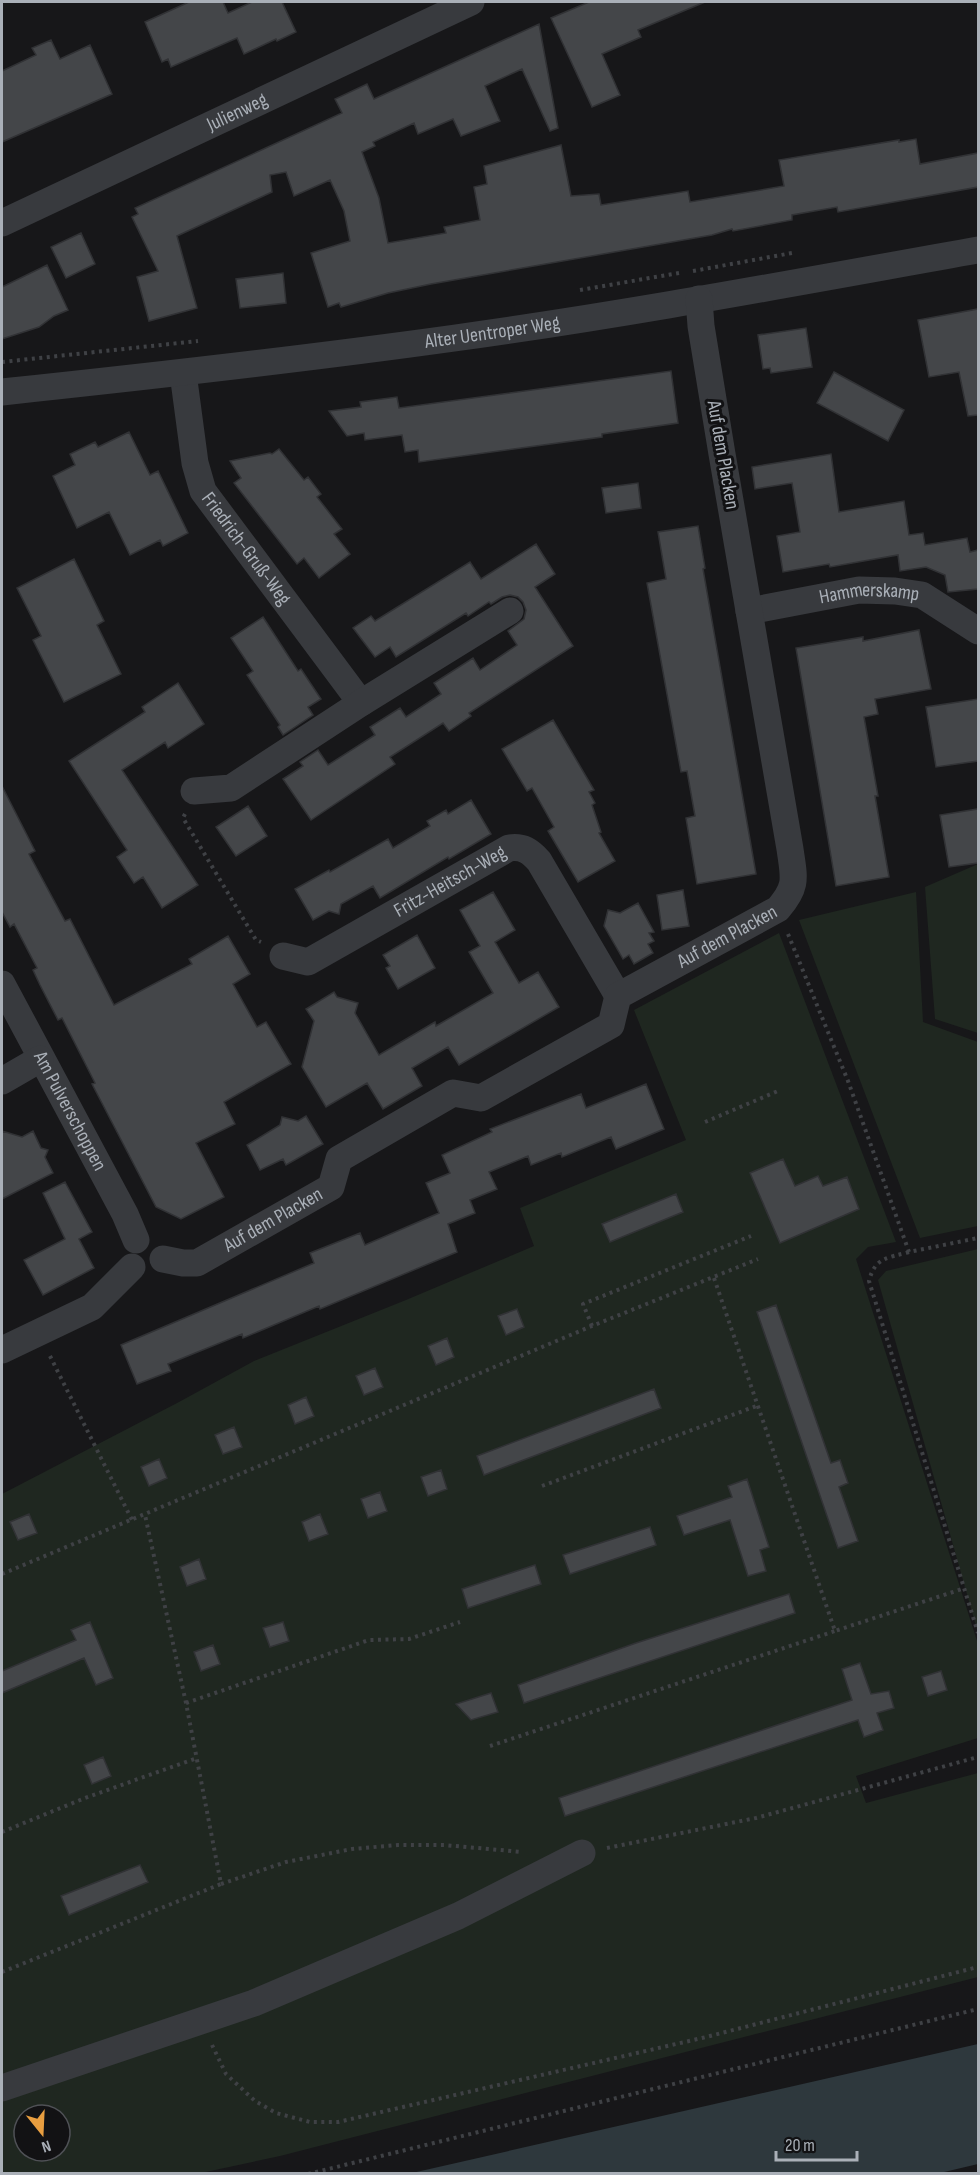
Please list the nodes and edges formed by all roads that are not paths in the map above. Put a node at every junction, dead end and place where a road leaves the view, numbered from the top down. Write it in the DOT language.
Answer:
graph roads {
  1 [pos="471,2"];
  2 [pos="2,223"];
  3 [pos="978,250"];
  4 [pos="699,299"];
  5 [pos="183,373"];
  6 [pos="2,392"];
  7 [pos="510,611"];
  8 [pos="749,611"];
  9 [pos="978,631"];
  10 [pos="361,703"];
  11 [pos="194,791"];
  12 [pos="283,956"];
  13 [pos="2,984"];
  14 [pos="618,996"];
  15 [pos="40,1059"];
  16 [pos="2,1081"];
  17 [pos="136,1239"];
  18 [pos="163,1259"];
  19 [pos="132,1267"];
  20 [pos="2,1350"];
  21 [pos="582,1853"];
  22 [pos="2,2088"];
  1 -- 2 [label="street, Julienweg"];
  3 -- 4 [label="street, Alter Uentroper Weg"];
  4 -- 5 [label="street, Alter Uentroper Weg"];
  4 -- 8 [label="street, Auf dem Placken"];
  5 -- 6 [label="street, Alter Uentroper Weg"];
  5 -- 10 [label="street, Friedrich-Gruß-Weg"];
  7 -- 10 [label="street"];
  8 -- 9 [label="street, Hammerskamp"];
  8 -- 14 [label="street, Auf dem Placken"];
  10 -- 11 [label="street"];
  12 -- 14 [label="street, Fritz-Heitsch-Weg"];
  13 -- 15 [label="street, Am Pulverschoppen"];
  14 -- 18 [label="street, Auf dem Placken"];
  15 -- 16 [label="street"];
  15 -- 17 [label="street, Am Pulverschoppen"];
  17 -- 18 [label="street"];
  17 -- 19 [label="street"];
  18 -- 19 [label="street"];
  19 -- 20 [label="street"];
  21 -- 22 [label="street"];
}
